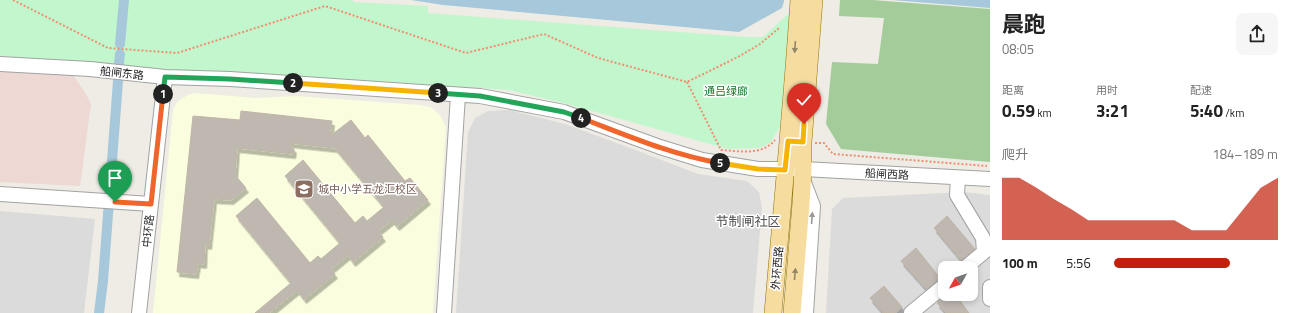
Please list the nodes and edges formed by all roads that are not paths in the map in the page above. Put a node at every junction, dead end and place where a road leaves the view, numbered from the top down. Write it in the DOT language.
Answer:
graph roads {
  1 [pos="806,4"];
  2 [pos="0,64"];
  3 [pos="165,77"];
  4 [pos="458,95"];
  5 [pos="796,142"];
  6 [pos="785,170"];
  7 [pos="803,173"];
  8 [pos="958,178"];
  9 [pos="990,179"];
  10 [pos="0,194"];
  11 [pos="151,204"];
  12 [pos="973,261"];
  13 [pos="990,286"];
  14 [pos="938,291"];
  15 [pos="990,299"];
  16 [pos="139,313"];
  17 [pos="444,313"];
  18 [pos="773,313"];
  19 [pos="792,313"];
  20 [pos="806,313"];
  21 [pos="912,313"];
  1 -- 5 [label="main road, 外环西路"];
  2 -- 3 [label="street, 船闸东路"];
  3 -- 4 [label="street, 船闸东路"];
  3 -- 11 [label="street, 中环路"];
  4 -- 6 [label="street, 船闸东路"];
  4 -- 17 [label="street"];
  5 -- 6 [label="main road, 外环西路"];
  5 -- 7 [label="main road, 外环西路"];
  6 -- 7 [label="street, 船闸西路"];
  6 -- 18 [label="main road, 外环西路"];
  7 -- 8 [label="street, 船闸西路"];
  19 -- 7 [label="main road, 外环西路, one-way"];
  20 -- 7 [label="street, one-way"];
  8 -- 9 [label="street, 船闸西路"];
  8 -- 12 [label="street"];
  10 -- 11 [label="street"];
  11 -- 16 [label="street, 中环路"];
  13 -- 15 [label="street"];
  14 -- 21 [label="street"];
}
